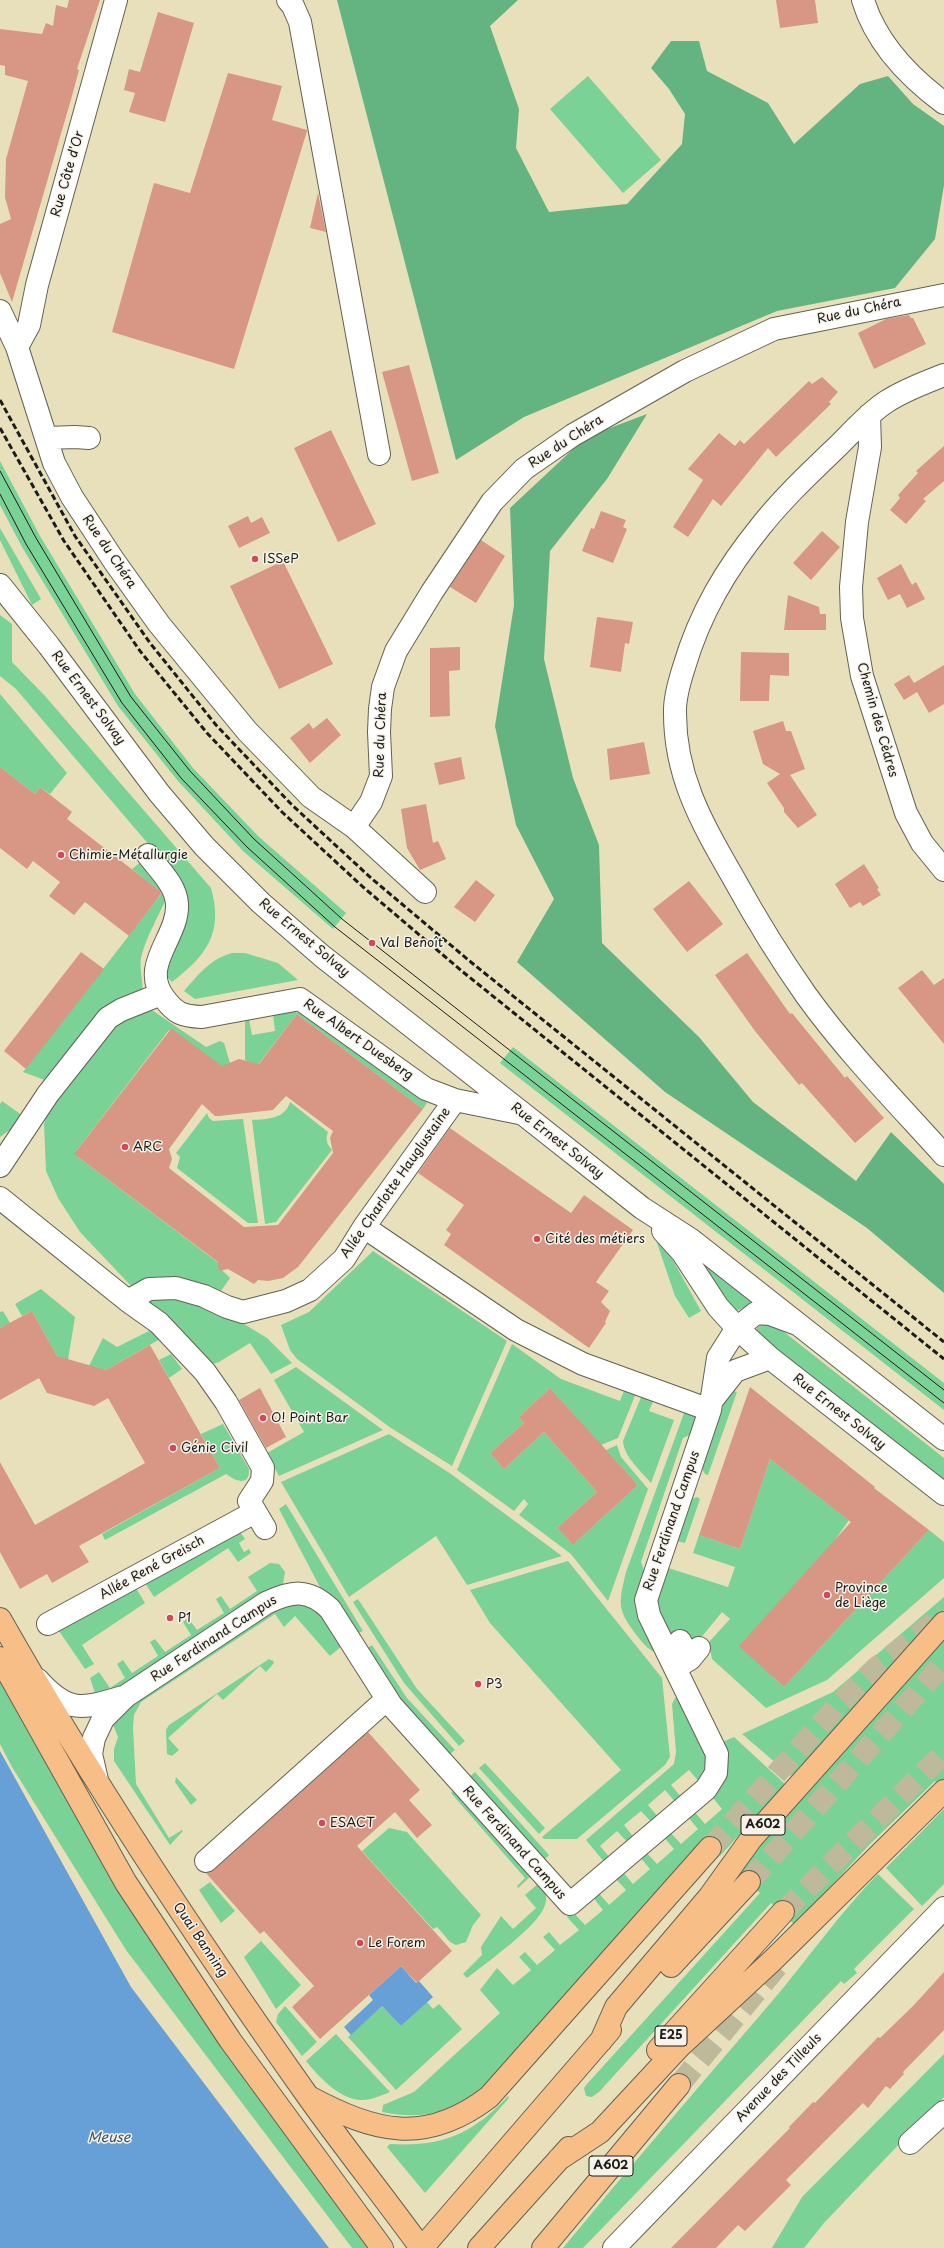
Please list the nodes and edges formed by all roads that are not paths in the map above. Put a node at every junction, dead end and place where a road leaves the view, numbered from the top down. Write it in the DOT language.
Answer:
graph roads {
  1 [pos="116,0"];
  2 [pos="288,0"];
  3 [pos="864,0"];
  4 [pos="944,103"];
  5 [pos="944,295"];
  6 [pos="0,311"];
  7 [pos="17,348"];
  8 [pos="944,375"];
  9 [pos="869,415"];
  10 [pos="47,438"];
  11 [pos="89,438"];
  12 [pos="379,454"];
  13 [pos="0,585"];
  14 [pos="0,607"];
  15 [pos="21,614"];
  16 [pos="354,827"];
  17 [pos="148,855"];
  18 [pos="944,870"];
  19 [pos="426,892"];
  20 [pos="161,994"];
  21 [pos="454,1100"];
  22 [pos="522,1113"];
  23 [pos="944,1155"];
  24 [pos="0,1166"];
  25 [pos="5,1208"];
  26 [pos="642,1208"];
  27 [pos="364,1227"];
  28 [pos="134,1297"];
  29 [pos="798,1324"];
  30 [pos="737,1328"];
  31 [pos="770,1358"];
  32 [pos="711,1405"];
  33 [pos="944,1439"];
  34 [pos="944,1494"];
  35 [pos="0,1619"];
  36 [pos="48,1624"];
  37 [pos="944,1624"];
  38 [pos="0,1658"];
  39 [pos="29,1670"];
  40 [pos="126,1696"];
  41 [pos="387,1699"];
  42 [pos="98,1783"];
  43 [pos="944,1791"];
  44 [pos="710,1848"];
  45 [pos="206,1861"];
  46 [pos="749,1882"];
  47 [pos="944,1908"];
  48 [pos="783,1912"];
  49 [pos="601,2041"];
  50 [pos="679,2085"];
  51 [pos="309,2097"];
  52 [pos="944,2112"];
  53 [pos="910,2143"];
  54 [pos="559,2159"];
  55 [pos="481,2245"];
  56 [pos="382,2248"];
  57 [pos="421,2248"];
  58 [pos="543,2248"];
  59 [pos="614,2248"];
  1 -- 7 [label="street, Rue Côte d'Or"];
  2 -- 12 [label="street"];
  3 -- 4 [label="street"];
  5 -- 16 [label="street, Rue du Chéra"];
  6 -- 7 [label="street, Rue du Chéra"];
  7 -- 10 [label="street, Rue du Chéra"];
  8 -- 9 [label="street"];
  9 -- 18 [label="street, Chemin des Cèdres"];
  9 -- 23 [label="street"];
  10 -- 11 [label="street"];
  10 -- 16 [label="street, Rue du Chéra"];
  13 -- 15 [label="street, Rue Ernest Solvay"];
  14 -- 15 [label="street"];
  15 -- 22 [label="street, Rue Ernest Solvay"];
  16 -- 19 [label="street, Rue du Chéra"];
  17 -- 20 [label="street, Rue Albert Duesberg"];
  20 -- 21 [label="street, Rue Albert Duesberg"];
  20 -- 24 [label="street"];
  21 -- 22 [label="street, Rue Albert Duesberg"];
  21 -- 27 [label="street, Allée Charlotte Hauglustaine"];
  22 -- 26 [label="street, Rue Ernest Solvay"];
  25 -- 28 [label="street"];
  26 -- 29 [label="street, Rue Ernest Solvay"];
  26 -- 30 [label="street, Rue Ernest Solvay"];
  27 -- 28 [label="street, Allée Charlotte Hauglustaine"];
  27 -- 32 [label="street"];
  28 -- 36 [label="street, Allée René Greisch"];
  29 -- 30 [label="street, Rue Ernest Solvay"];
  29 -- 33 [label="street, Rue Ernest Solvay"];
  30 -- 31 [label="street, Rue Ernest Solvay"];
  30 -- 32 [label="street"];
  31 -- 32 [label="street"];
  31 -- 34 [label="street, Rue Ernest Solvay"];
  32 -- 41 [label="street, Rue Ferdinand Campus"];
  35 -- 39 [label="main road, Quai Banning"];
  37 -- 49 [label="main road, A602"];
  38 -- 56 [label="main road"];
  39 -- 40 [label="street"];
  39 -- 42 [label="main road, Quai Banning"];
  40 -- 41 [label="street, Rue Ferdinand Campus"];
  40 -- 42 [label="street"];
  41 -- 45 [label="street"];
  42 -- 51 [label="main road, Quai Banning"];
  43 -- 54 [label="main road, A602"];
  44 -- 51 [label="main road"];
  46 -- 49 [label="main road"];
  47 -- 59 [label="street, Avenue des Tilleuls"];
  48 -- 54 [label="main road, E25"];
  49 -- 57 [label="main road"];
  50 -- 58 [label="main road, A602"];
  51 -- 57 [label="main road, Quai Banning"];
  52 -- 53 [label="street"];
  54 -- 55 [label="main road, E25"];
}
